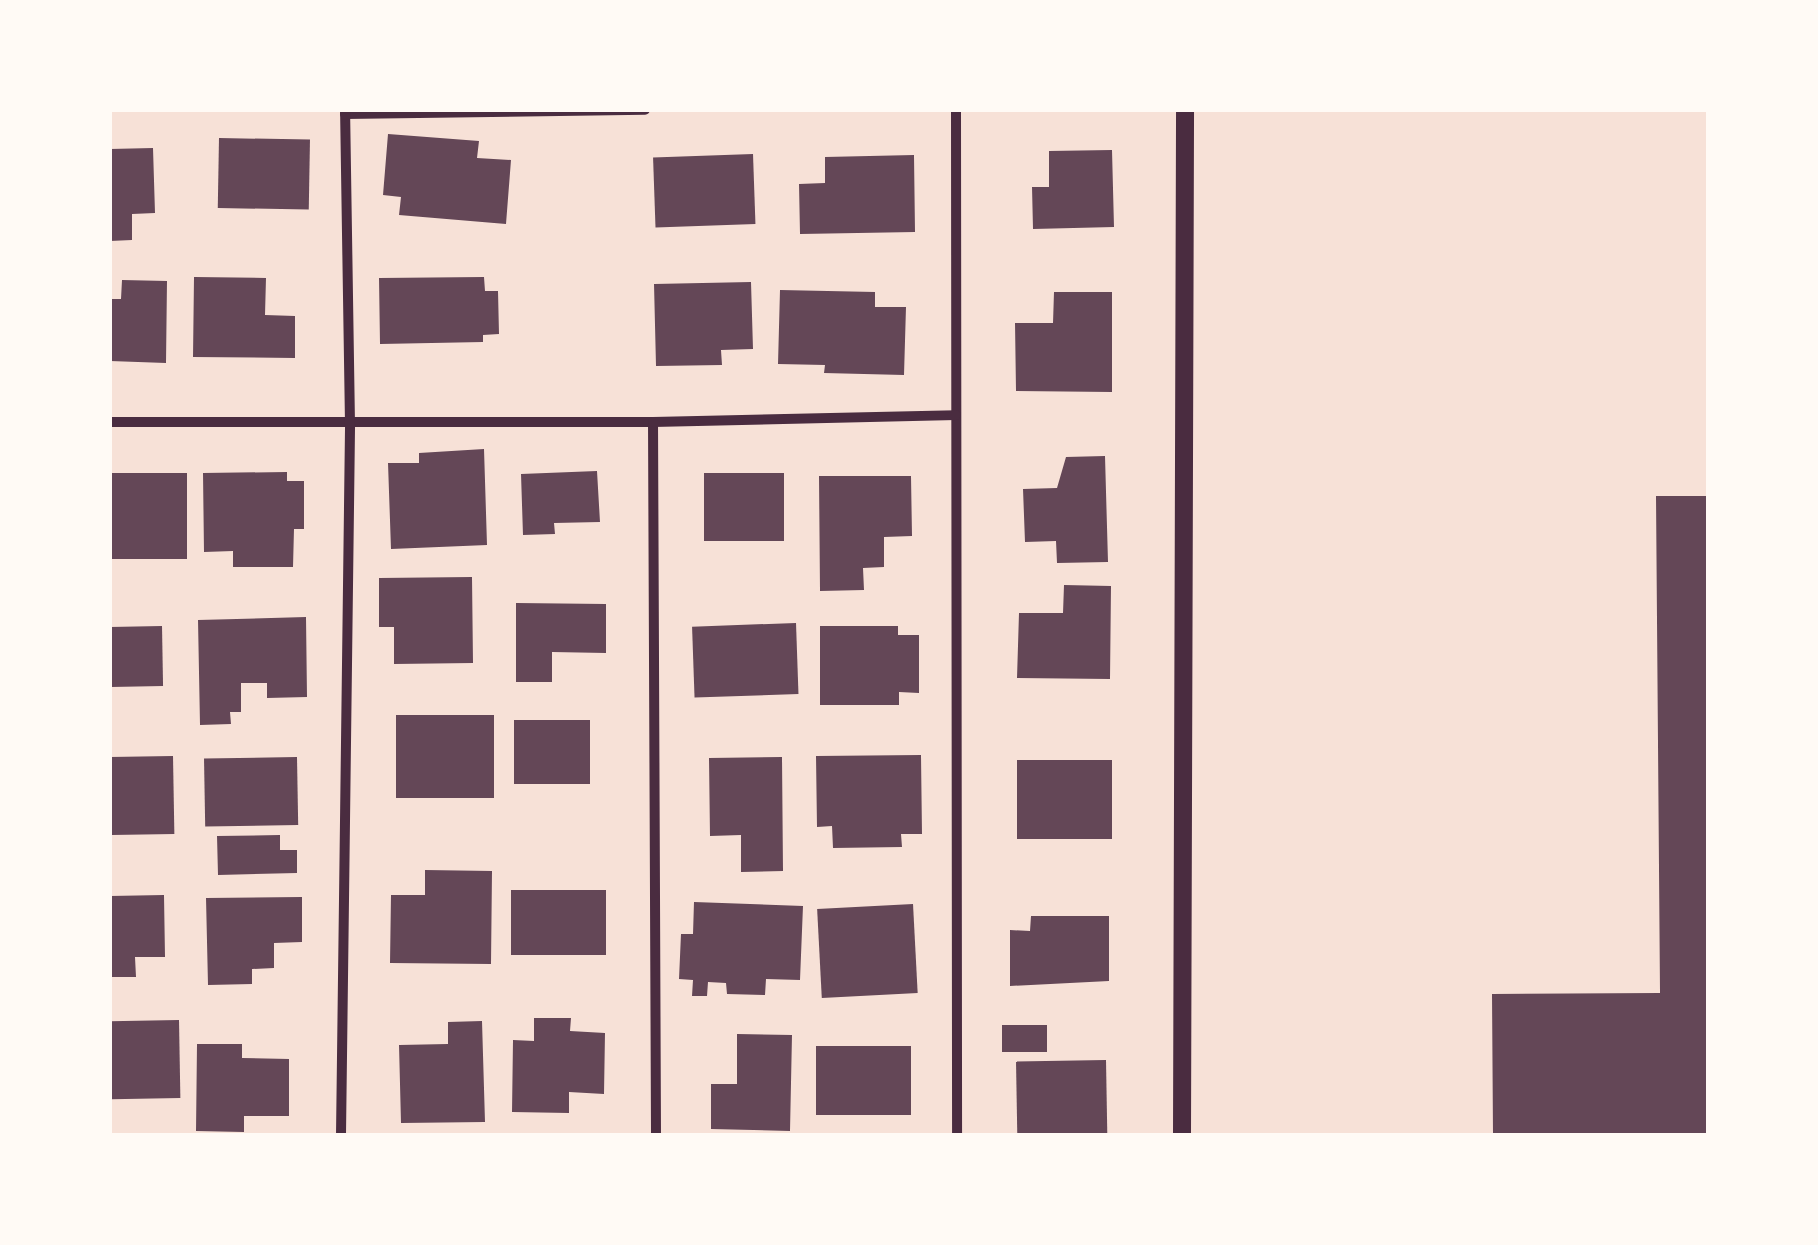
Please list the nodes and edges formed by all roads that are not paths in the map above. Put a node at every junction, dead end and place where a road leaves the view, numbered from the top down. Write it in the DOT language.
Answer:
graph roads {
  1 [pos="645,110"];
  2 [pos="956,110"];
  3 [pos="1185,110"];
  4 [pos="345,112"];
  5 [pos="956,415"];
  6 [pos="110,422"];
  7 [pos="653,422"];
  8 [pos="350,424"];
  9 [pos="341,1135"];
  10 [pos="656,1135"];
  11 [pos="957,1135"];
  12 [pos="1182,1135"];
  1 -- 4 [label="street"];
  2 -- 5 [label="street"];
  3 -- 12 [label="street"];
  4 -- 8 [label="street"];
  5 -- 7 [label="street"];
  5 -- 11 [label="street"];
  6 -- 8 [label="street"];
  7 -- 8 [label="street"];
  7 -- 10 [label="street"];
  8 -- 9 [label="street"];
}
